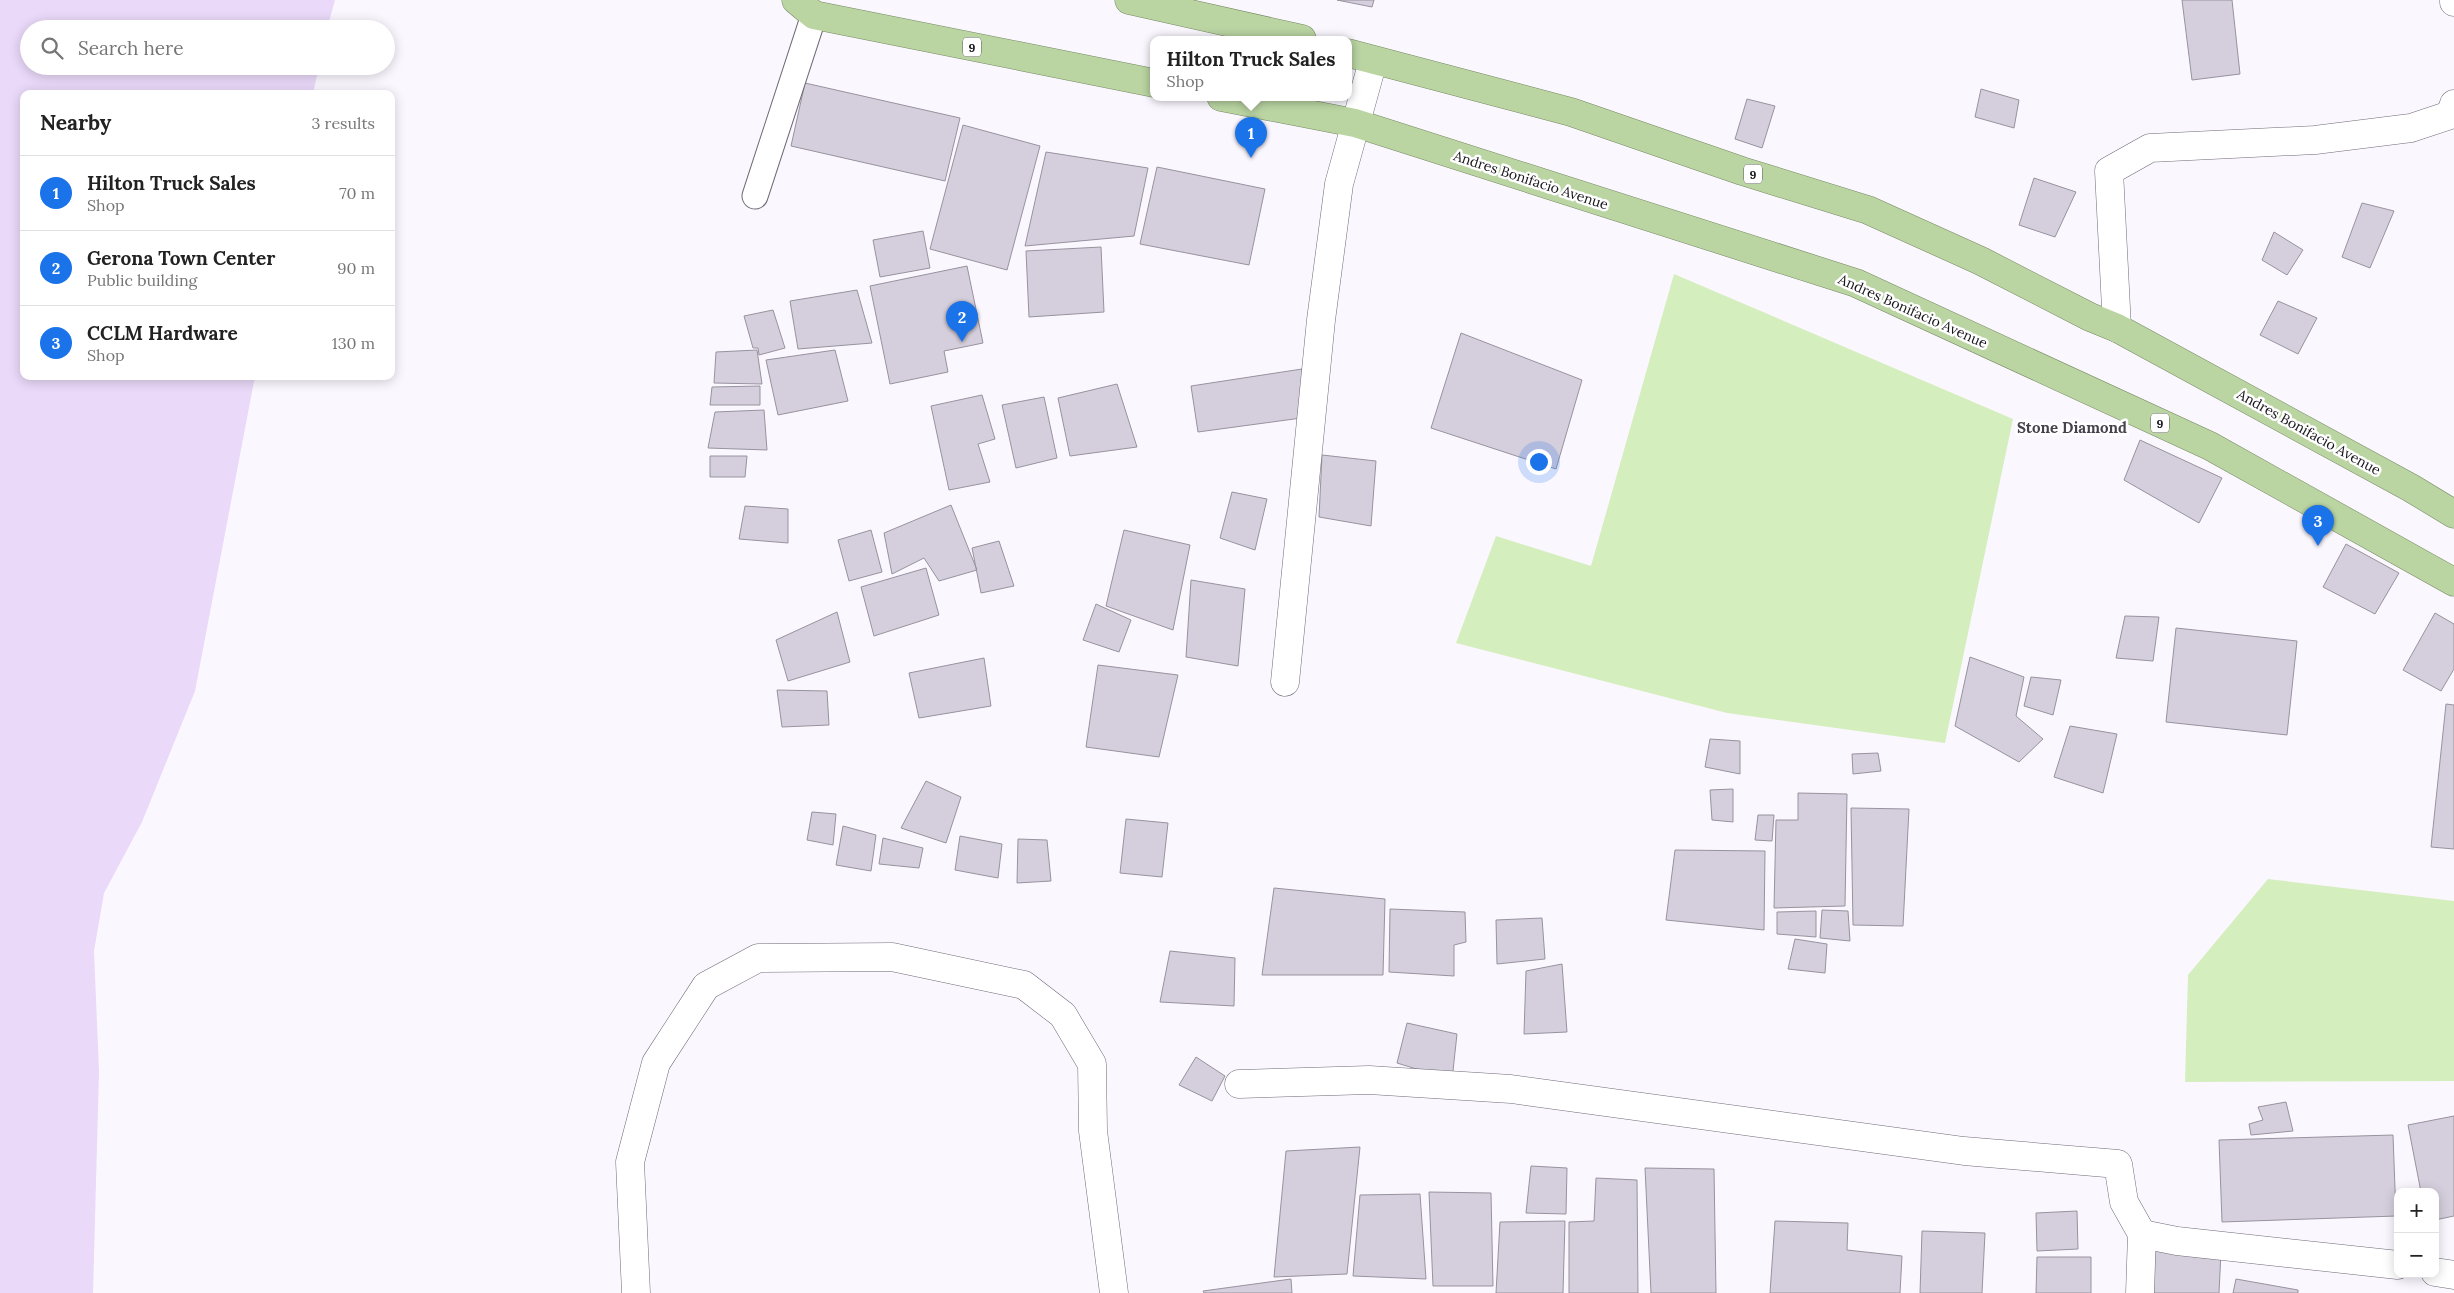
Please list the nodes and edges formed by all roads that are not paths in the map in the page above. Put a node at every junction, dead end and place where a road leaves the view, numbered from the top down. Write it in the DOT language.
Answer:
graph roads {
  1 [pos="1129,0"];
  2 [pos="805,8"];
  3 [pos="1288,36"];
  4 [pos="1361,57"];
  5 [pos="1150,82"];
  6 [pos="1241,101"];
  7 [pos="2454,104"];
  8 [pos="1354,124"];
  9 [pos="755,196"];
  10 [pos="2117,328"];
  11 [pos="2454,514"];
  12 [pos="2454,582"];
  13 [pos="1286,682"];
  14 [pos="1239,1084"];
  15 [pos="2142,1234"];
  16 [pos="2394,1265"];
  17 [pos="2439,1273"];
  18 [pos="2454,1275"];
  19 [pos="636,1293"];
  20 [pos="1114,1293"];
  21 [pos="2140,1293"];
  1 -- 3 [label="highway"];
  2 -- 5 [label="highway, 9"];
  2 -- 9 [label="lane"];
  4 -- 8 [label="street"];
  4 -- 10 [label="highway, Andres Bonifacio Avenue / 9"];
  6 -- 8 [label="highway, Andres Bonifacio Avenue / 9"];
  7 -- 10 [label="street"];
  8 -- 12 [label="highway, Andres Bonifacio Avenue / 9"];
  8 -- 13 [label="street"];
  10 -- 11 [label="highway, Andres Bonifacio Avenue / 9"];
  14 -- 15 [label="street"];
  15 -- 16 [label="street"];
  15 -- 21 [label="street"];
  17 -- 18 [label="street"];
  19 -- 20 [label="street"];
}
